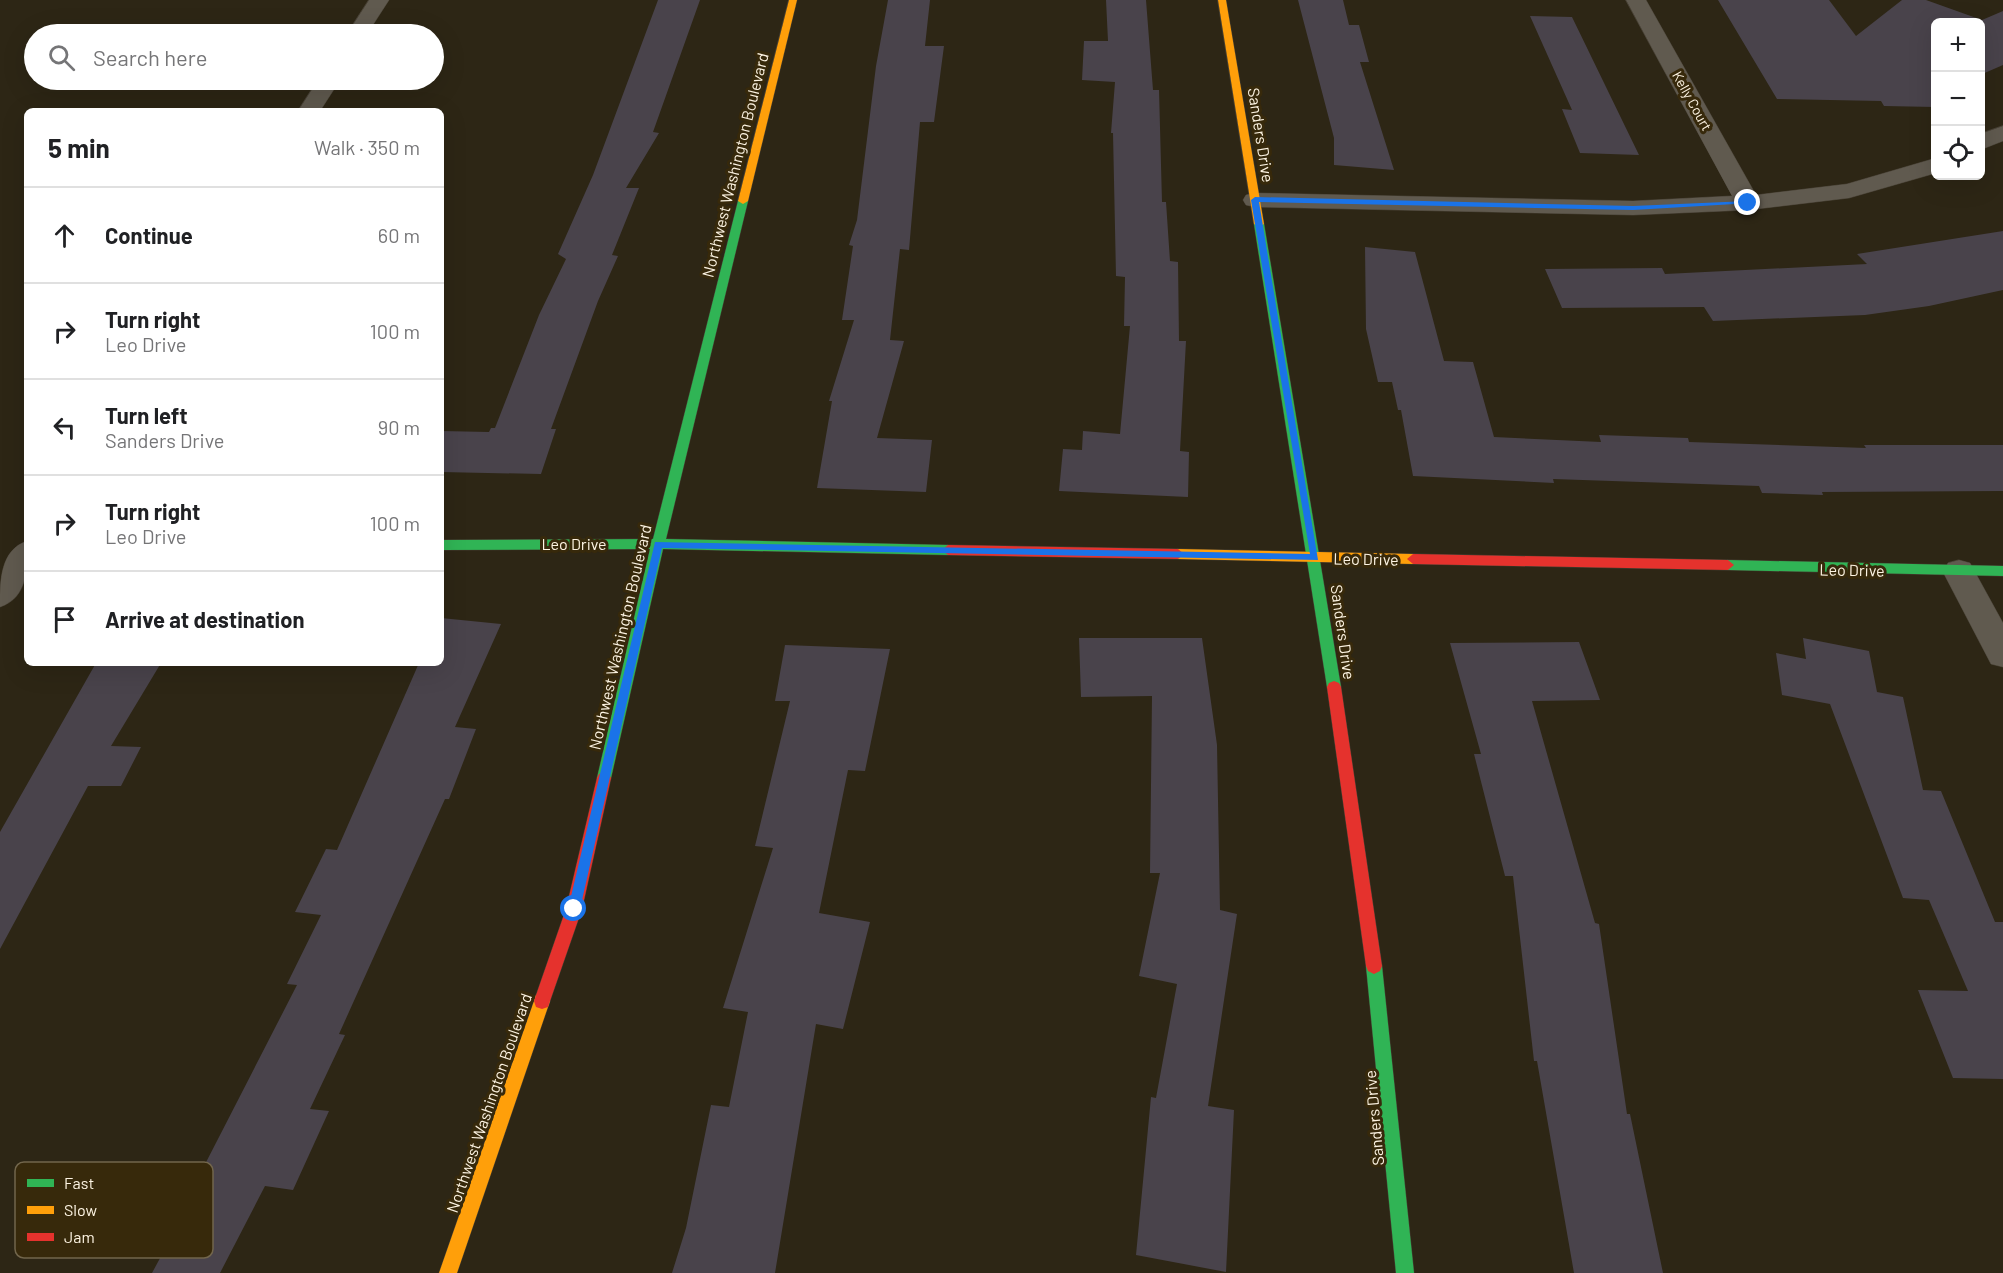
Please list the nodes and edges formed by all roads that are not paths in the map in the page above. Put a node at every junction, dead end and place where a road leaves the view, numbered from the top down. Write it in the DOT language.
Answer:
graph roads {
  1 [pos="379,0"];
  2 [pos="793,0"];
  3 [pos="1222,0"];
  4 [pos="1636,0"];
  5 [pos="363,24"];
  6 [pos="323,90"];
  7 [pos="311,108"];
  8 [pos="2003,133"];
  9 [pos="1985,141"];
  10 [pos="1931,166"];
  11 [pos="1255,200"];
  12 [pos="1748,203"];
  13 [pos="658,544"];
  14 [pos="444,545"];
  15 [pos="24,558"];
  16 [pos="1315,558"];
  17 [pos="1959,572"];
  18 [pos="2003,572"];
  19 [pos="0,594"];
  20 [pos="2003,654"];
  21 [pos="448,1273"];
  22 [pos="1405,1273"];
  1 -- 5 [label="street"];
  2 -- 13 [label="street, Northwest Washington Boulevard"];
  3 -- 11 [label="street, Sanders Drive"];
  4 -- 12 [label="street, Kelly Court"];
  6 -- 7 [label="street"];
  8 -- 9 [label="street"];
  10 -- 12 [label="street"];
  11 -- 12 [label="street"];
  11 -- 16 [label="street, Sanders Drive"];
  13 -- 14 [label="street, Leo Drive"];
  13 -- 16 [label="street, Leo Drive"];
  13 -- 21 [label="street, Northwest Washington Boulevard"];
  15 -- 19 [label="street"];
  16 -- 17 [label="street, Leo Drive"];
  16 -- 22 [label="street, Sanders Drive"];
  17 -- 18 [label="street, Leo Drive"];
  17 -- 20 [label="street"];
}
